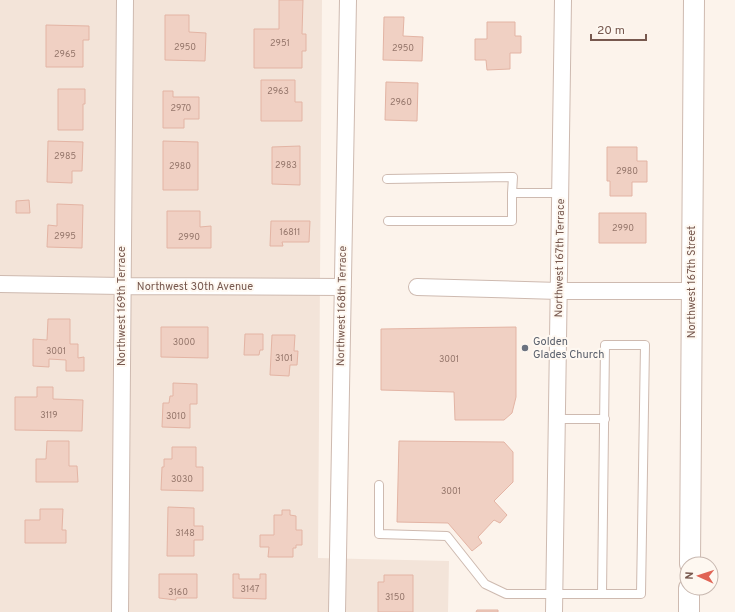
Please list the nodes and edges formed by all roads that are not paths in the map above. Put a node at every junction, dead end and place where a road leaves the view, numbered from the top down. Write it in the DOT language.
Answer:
graph roads {
  1 [pos="125,0"];
  2 [pos="348,0"];
  3 [pos="563,0"];
  4 [pos="694,0"];
  5 [pos="387,178"];
  6 [pos="512,193"];
  7 [pos="560,193"];
  8 [pos="388,221"];
  9 [pos="0,284"];
  10 [pos="122,286"];
  11 [pos="343,287"];
  12 [pos="417,287"];
  13 [pos="559,291"];
  14 [pos="692,291"];
  15 [pos="557,419"];
  16 [pos="605,419"];
  17 [pos="379,485"];
  18 [pos="690,556"];
  19 [pos="554,593"];
  20 [pos="602,594"];
  21 [pos="689,596"];
  22 [pos="120,612"];
  23 [pos="337,612"];
  24 [pos="554,612"];
  25 [pos="689,612"];
  1 -- 10 [label="street, Northwest 169th Terrace"];
  2 -- 11 [label="street, Northwest 168th Terrace"];
  3 -- 7 [label="street, Northwest 167th Terrace"];
  4 -- 14 [label="street, Northwest 167th Street"];
  5 -- 6 [label="lane"];
  6 -- 7 [label="lane"];
  6 -- 8 [label="lane"];
  7 -- 13 [label="street, Northwest 167th Terrace"];
  9 -- 10 [label="street, Northwest 30th Avenue"];
  10 -- 11 [label="street, Northwest 30th Avenue"];
  10 -- 22 [label="street, Northwest 169th Terrace"];
  11 -- 23 [label="street, Northwest 168th Terrace"];
  12 -- 13 [label="street"];
  13 -- 14 [label="street"];
  13 -- 15 [label="street, Northwest 167th Terrace"];
  14 -- 18 [label="street, Northwest 167th Street"];
  15 -- 16 [label="lane"];
  15 -- 19 [label="street, Northwest 167th Terrace"];
  16 -- 20 [label="lane"];
  16 -- 20 [label="lane"];
  17 -- 19 [label="lane"];
  19 -- 20 [label="lane"];
  19 -- 24 [label="street, Northwest 167th Terrace"];
  21 -- 25 [label="street"];
}
